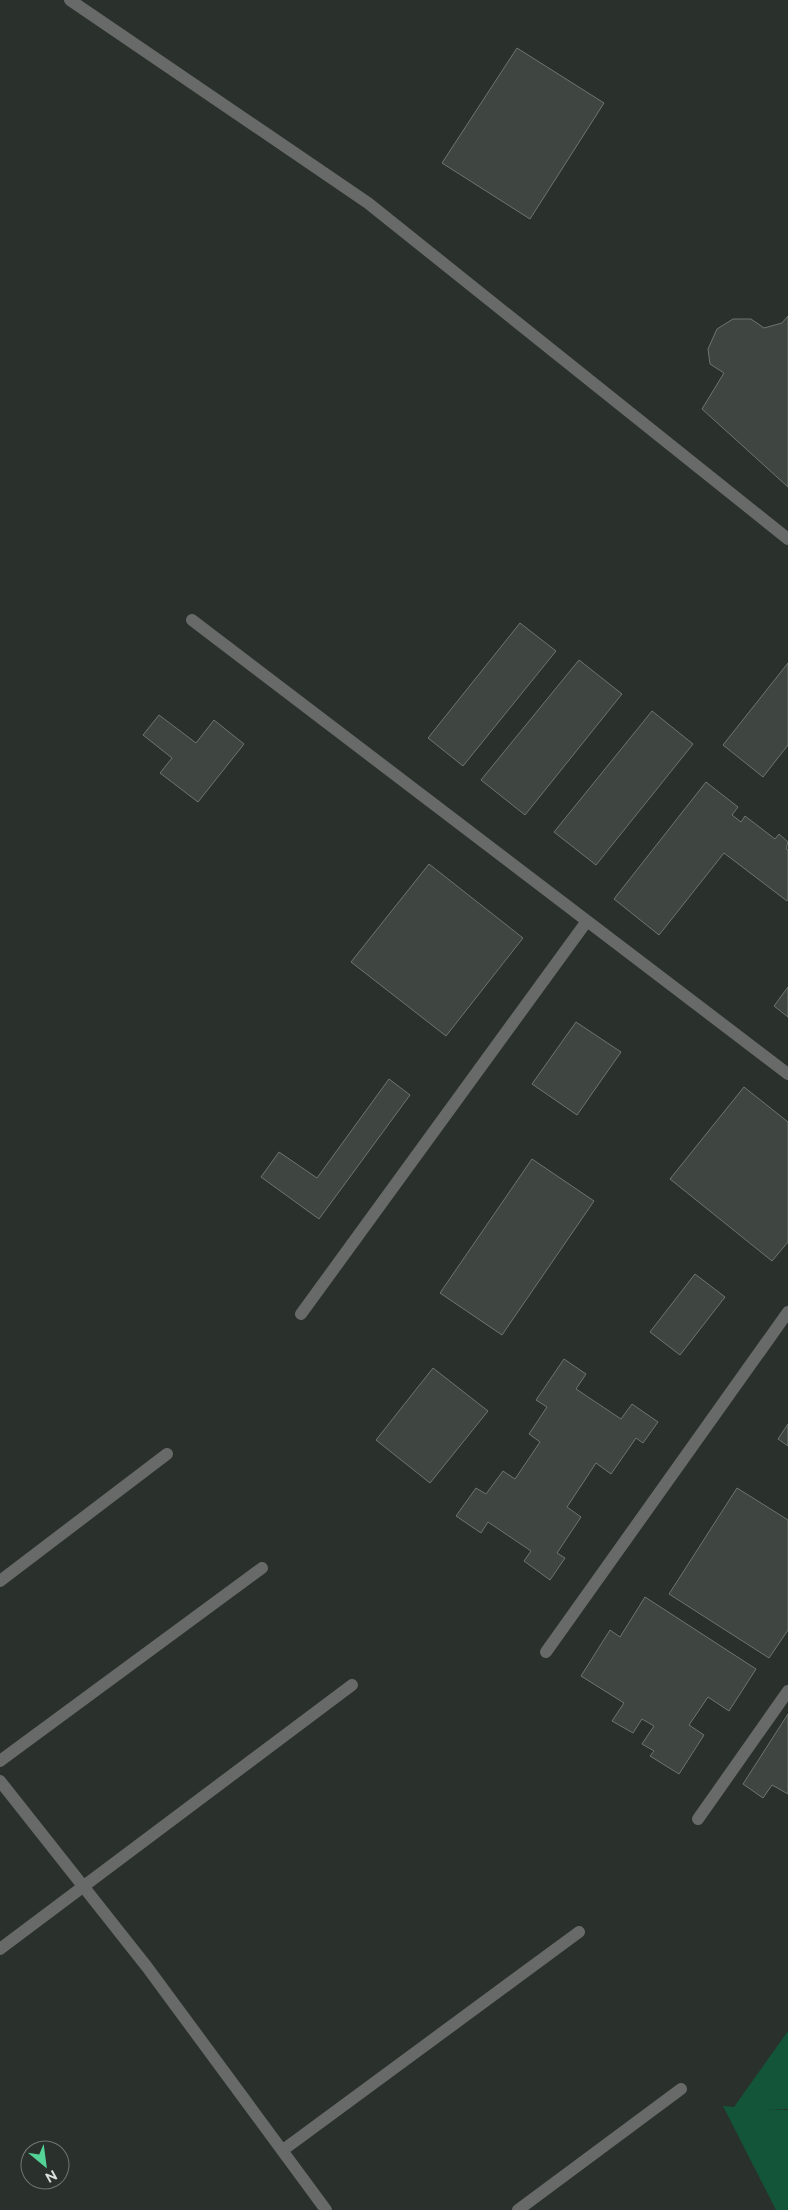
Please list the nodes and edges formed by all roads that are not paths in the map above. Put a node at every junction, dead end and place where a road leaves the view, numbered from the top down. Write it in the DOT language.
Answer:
graph roads {
  1 [pos="70,0"];
  2 [pos="788,539"];
  3 [pos="192,620"];
  4 [pos="587,921"];
  5 [pos="788,1074"];
  6 [pos="788,1312"];
  7 [pos="301,1314"];
  8 [pos="167,1454"];
  9 [pos="262,1568"];
  10 [pos="0,1581"];
  11 [pos="546,1652"];
  12 [pos="352,1685"];
  13 [pos="788,1691"];
  14 [pos="0,1761"];
  15 [pos="0,1780"];
  16 [pos="698,1819"];
  17 [pos="83,1886"];
  18 [pos="578,1932"];
  19 [pos="0,1949"];
  20 [pos="681,2089"];
  21 [pos="283,2150"];
  22 [pos="326,2210"];
  23 [pos="518,2210"];
  1 -- 2 [label="street"];
  3 -- 4 [label="street"];
  4 -- 5 [label="street"];
  4 -- 7 [label="street"];
  6 -- 11 [label="street"];
  8 -- 10 [label="street"];
  9 -- 14 [label="street"];
  12 -- 17 [label="street"];
  13 -- 16 [label="street"];
  15 -- 17 [label="street"];
  17 -- 19 [label="street"];
  17 -- 21 [label="street"];
  18 -- 21 [label="street"];
  20 -- 23 [label="street"];
  21 -- 22 [label="street"];
}
